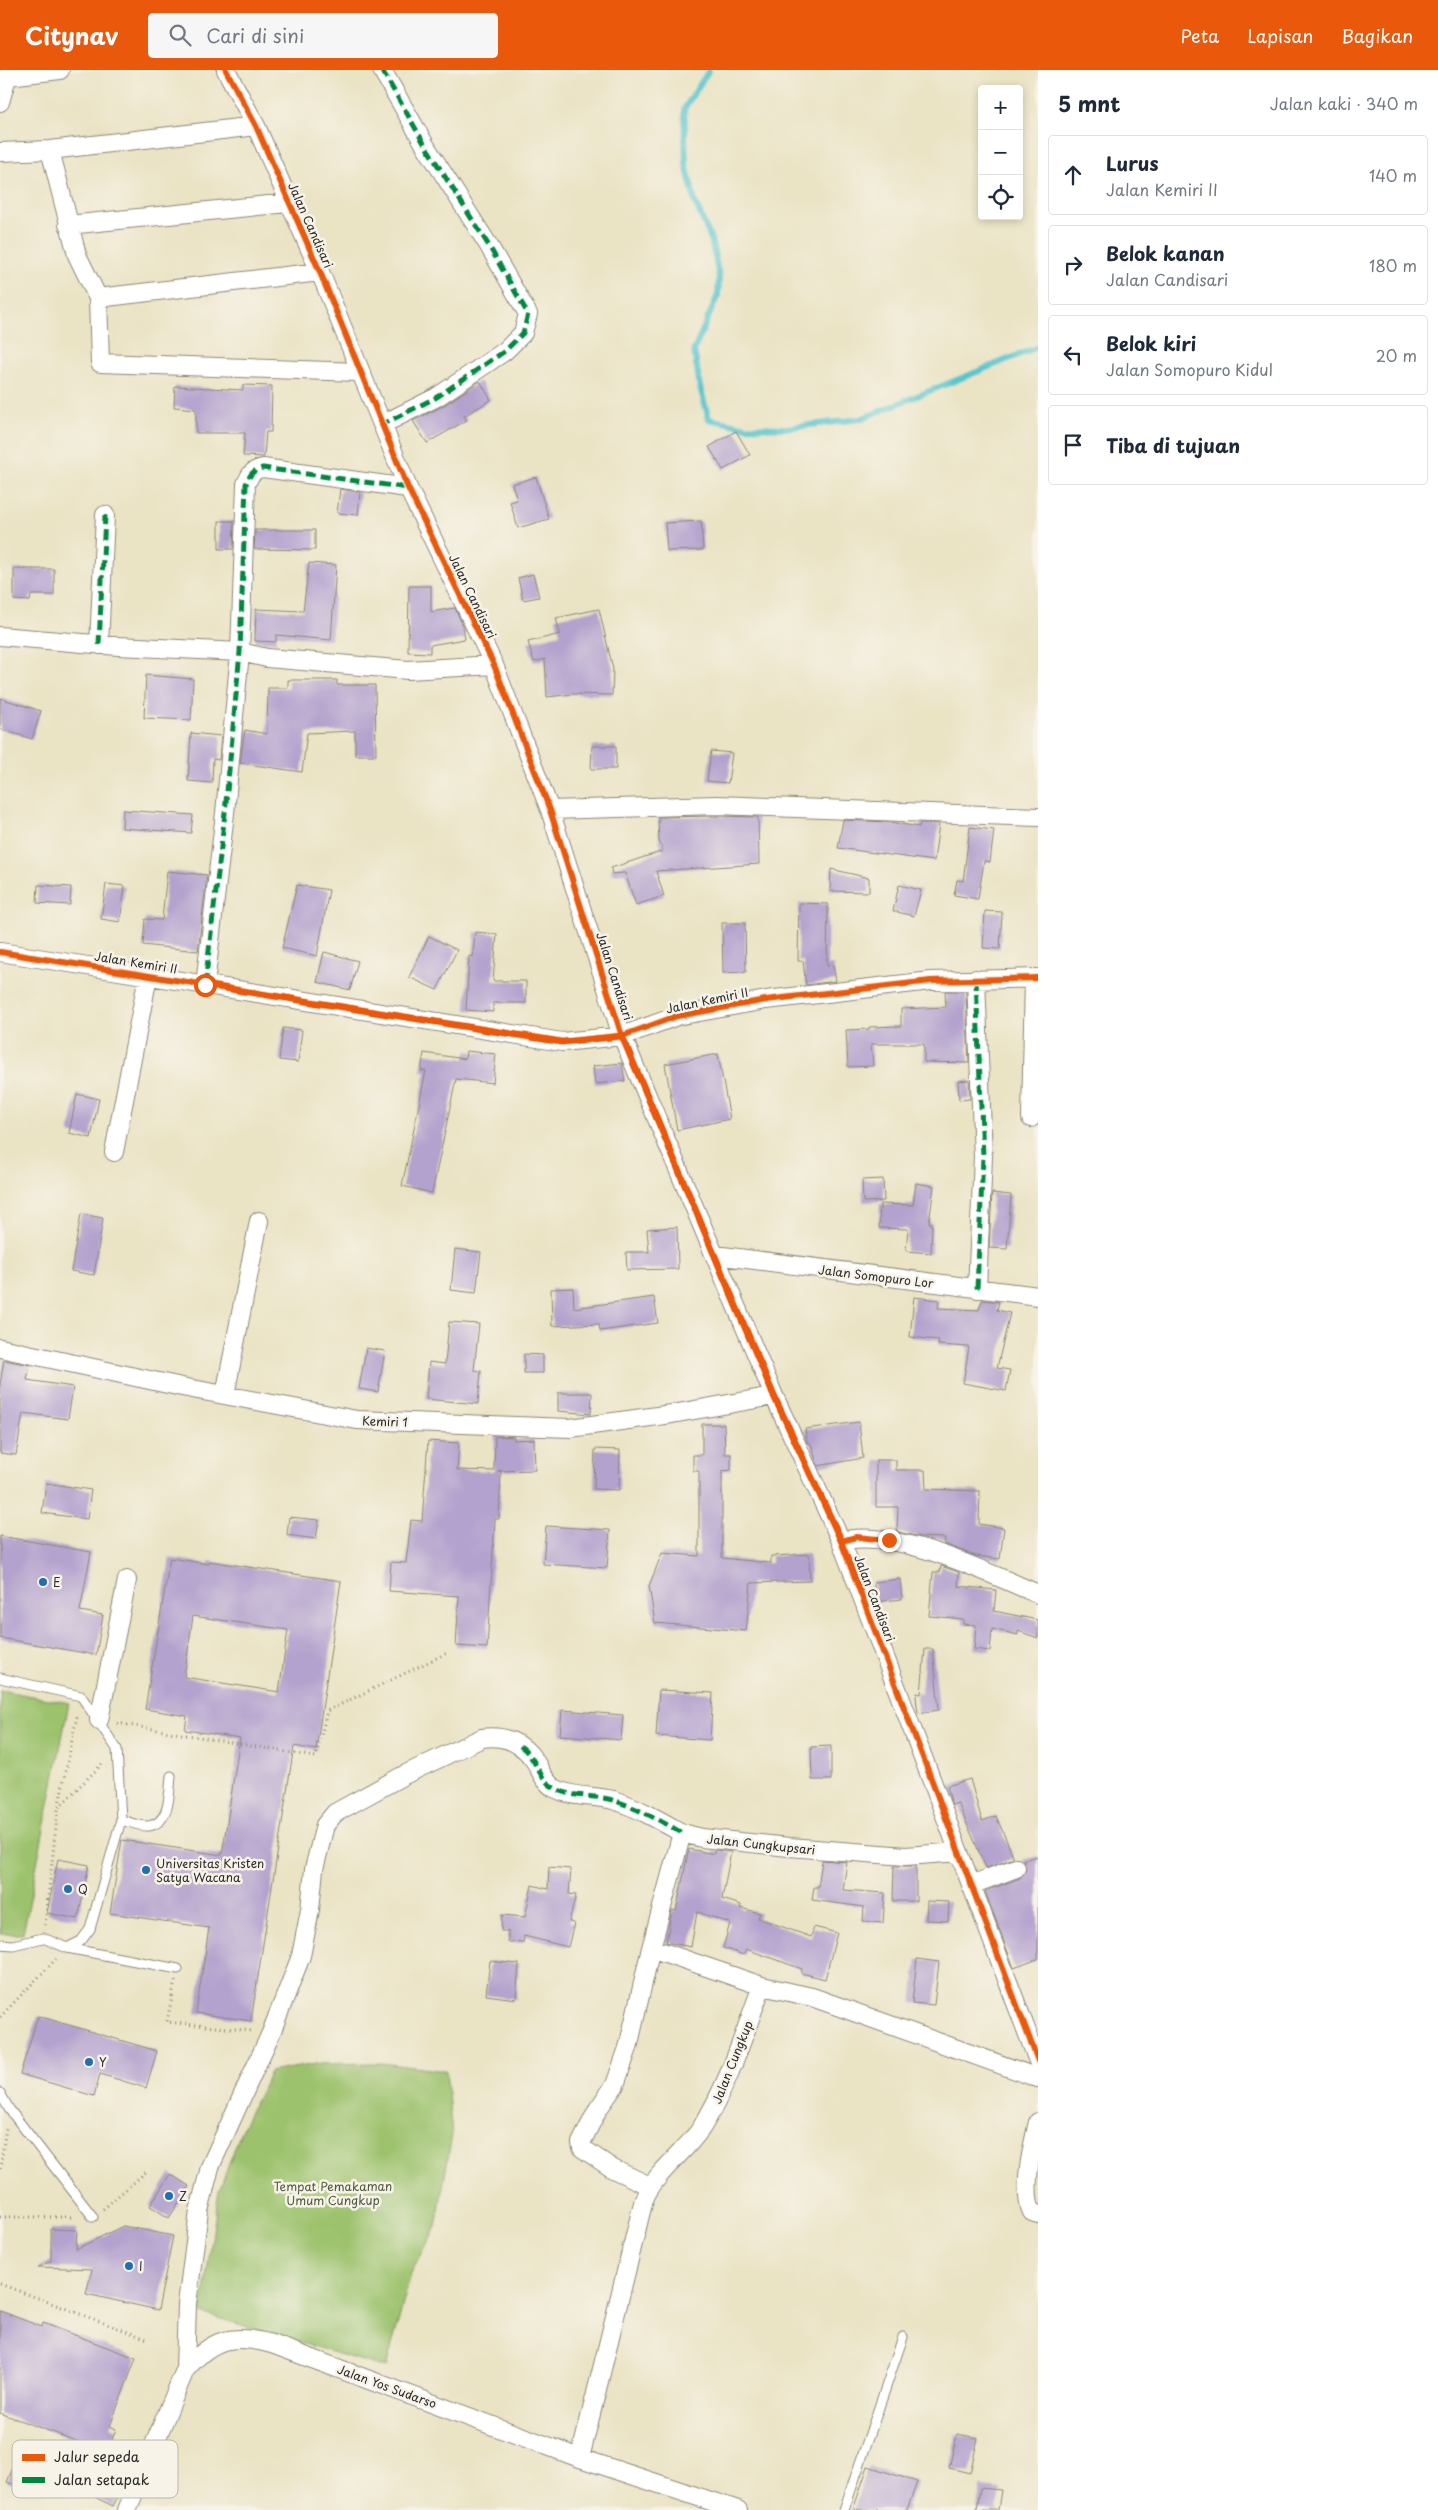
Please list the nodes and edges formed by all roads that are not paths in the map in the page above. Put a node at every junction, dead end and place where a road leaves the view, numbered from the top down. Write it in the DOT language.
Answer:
graph roads {
  1 [pos="60,70"];
  2 [pos="226,70"];
  3 [pos="382,70"];
  4 [pos="8,73"];
  5 [pos="0,102"];
  6 [pos="256,126"];
  7 [pos="50,150"];
  8 [pos="0,152"];
  9 [pos="288,203"];
  10 [pos="68,225"];
  11 [pos="320,272"];
  12 [pos="98,298"];
  13 [pos="359,372"];
  14 [pos="383,424"];
  15 [pos="408,488"];
  16 [pos="105,515"];
  17 [pos="0,636"];
  18 [pos="99,644"];
  19 [pos="240,652"];
  20 [pos="494,666"];
  21 [pos="550,810"];
  22 [pos="1038,817"];
  23 [pos="0,952"];
  24 [pos="148,976"];
  25 [pos="1036,978"];
  26 [pos="976,979"];
  27 [pos="205,985"];
  28 [pos="622,1036"];
  29 [pos="1030,1118"];
  30 [pos="114,1152"];
  31 [pos="259,1221"];
  32 [pos="715,1256"];
  33 [pos="977,1289"];
  34 [pos="1038,1296"];
  35 [pos="0,1348"];
  36 [pos="226,1395"];
  37 [pos="774,1396"];
  38 [pos="842,1541"];
  39 [pos="127,1580"];
  40 [pos="1038,1594"];
  41 [pos="0,1678"];
  42 [pos="99,1720"];
  43 [pos="171,1776"];
  44 [pos="122,1820"];
  45 [pos="682,1833"];
  46 [pos="959,1852"];
  47 [pos="1016,1868"];
  48 [pos="971,1885"];
  49 [pos="0,1944"];
  50 [pos="67,1948"];
  51 [pos="651,1948"];
  52 [pos="178,1969"];
  53 [pos="762,1986"];
  54 [pos="1038,2061"];
  55 [pos="1038,2078"];
  56 [pos="0,2093"];
  57 [pos="1038,2122"];
  58 [pos="650,2186"];
  59 [pos="1038,2214"];
  60 [pos="93,2217"];
  61 [pos="903,2337"];
  62 [pos="185,2370"];
  63 [pos="156,2440"];
  64 [pos="580,2458"];
  65 [pos="131,2498"];
  66 [pos="126,2510"];
  67 [pos="738,2510"];
  68 [pos="844,2510"];
  1 -- 4 [label="street"];
  2 -- 6 [label="street, Jalan Candisari"];
  3 -- 14 [label="street"];
  4 -- 5 [label="street"];
  6 -- 7 [label="street"];
  6 -- 9 [label="street, Jalan Candisari"];
  7 -- 8 [label="street"];
  7 -- 10 [label="street"];
  9 -- 10 [label="street"];
  9 -- 11 [label="street, Jalan Candisari"];
  10 -- 12 [label="street"];
  11 -- 12 [label="street"];
  11 -- 13 [label="street, Jalan Candisari"];
  12 -- 13 [label="street"];
  13 -- 14 [label="street, Jalan Candisari"];
  14 -- 15 [label="street, Jalan Candisari"];
  15 -- 19 [label="street"];
  15 -- 20 [label="street, Jalan Candisari"];
  16 -- 18 [label="street"];
  17 -- 18 [label="street"];
  18 -- 19 [label="street"];
  19 -- 20 [label="street"];
  19 -- 27 [label="street"];
  20 -- 21 [label="street, Jalan Candisari"];
  21 -- 22 [label="street"];
  21 -- 28 [label="street, Jalan Candisari"];
  23 -- 24 [label="street, Jalan Kemiri II"];
  24 -- 27 [label="street, Jalan Kemiri II"];
  24 -- 30 [label="street"];
  25 -- 26 [label="street, Jalan Kemiri II"];
  25 -- 29 [label="street"];
  26 -- 28 [label="street, Jalan Kemiri II"];
  26 -- 33 [label="street"];
  27 -- 28 [label="street, Jalan Kemiri II"];
  28 -- 32 [label="street, Jalan Candisari"];
  31 -- 36 [label="street"];
  32 -- 33 [label="street, Jalan Somopuro Lor"];
  32 -- 37 [label="street, Jalan Candisari"];
  33 -- 34 [label="street, Jalan Somopuro Lor"];
  35 -- 36 [label="street, Kemiri 1"];
  36 -- 37 [label="street, Kemiri 1"];
  37 -- 38 [label="street, Jalan Candisari"];
  38 -- 40 [label="street"];
  38 -- 46 [label="street, Jalan Candisari"];
  39 -- 42 [label="street"];
  41 -- 42 [label="lane"];
  42 -- 44 [label="lane"];
  43 -- 44 [label="lane"];
  44 -- 50 [label="lane"];
  45 -- 46 [label="street, Jalan Cungkupsari"];
  45 -- 51 [label="street"];
  45 -- 62 [label="street, Jalan Cungkupsari"];
  46 -- 48 [label="street, Jalan Candisari"];
  47 -- 48 [label="street"];
  48 -- 54 [label="street, Jalan Candisari"];
  49 -- 50 [label="lane"];
  50 -- 52 [label="lane"];
  51 -- 53 [label="street"];
  51 -- 58 [label="street"];
  53 -- 55 [label="street"];
  53 -- 58 [label="street, Jalan Cungkup"];
  56 -- 60 [label="lane"];
  57 -- 59 [label="street"];
  58 -- 64 [label="street, Jalan Cungkup"];
  61 -- 68 [label="lane"];
  62 -- 63 [label="street, Jalan Yos Sudarso"];
  62 -- 64 [label="street, Jalan Yos Sudarso"];
  64 -- 67 [label="street, Jalan Yos Sudarso"];
  65 -- 66 [label="street, Jalan Yos Sudarso"];
}
